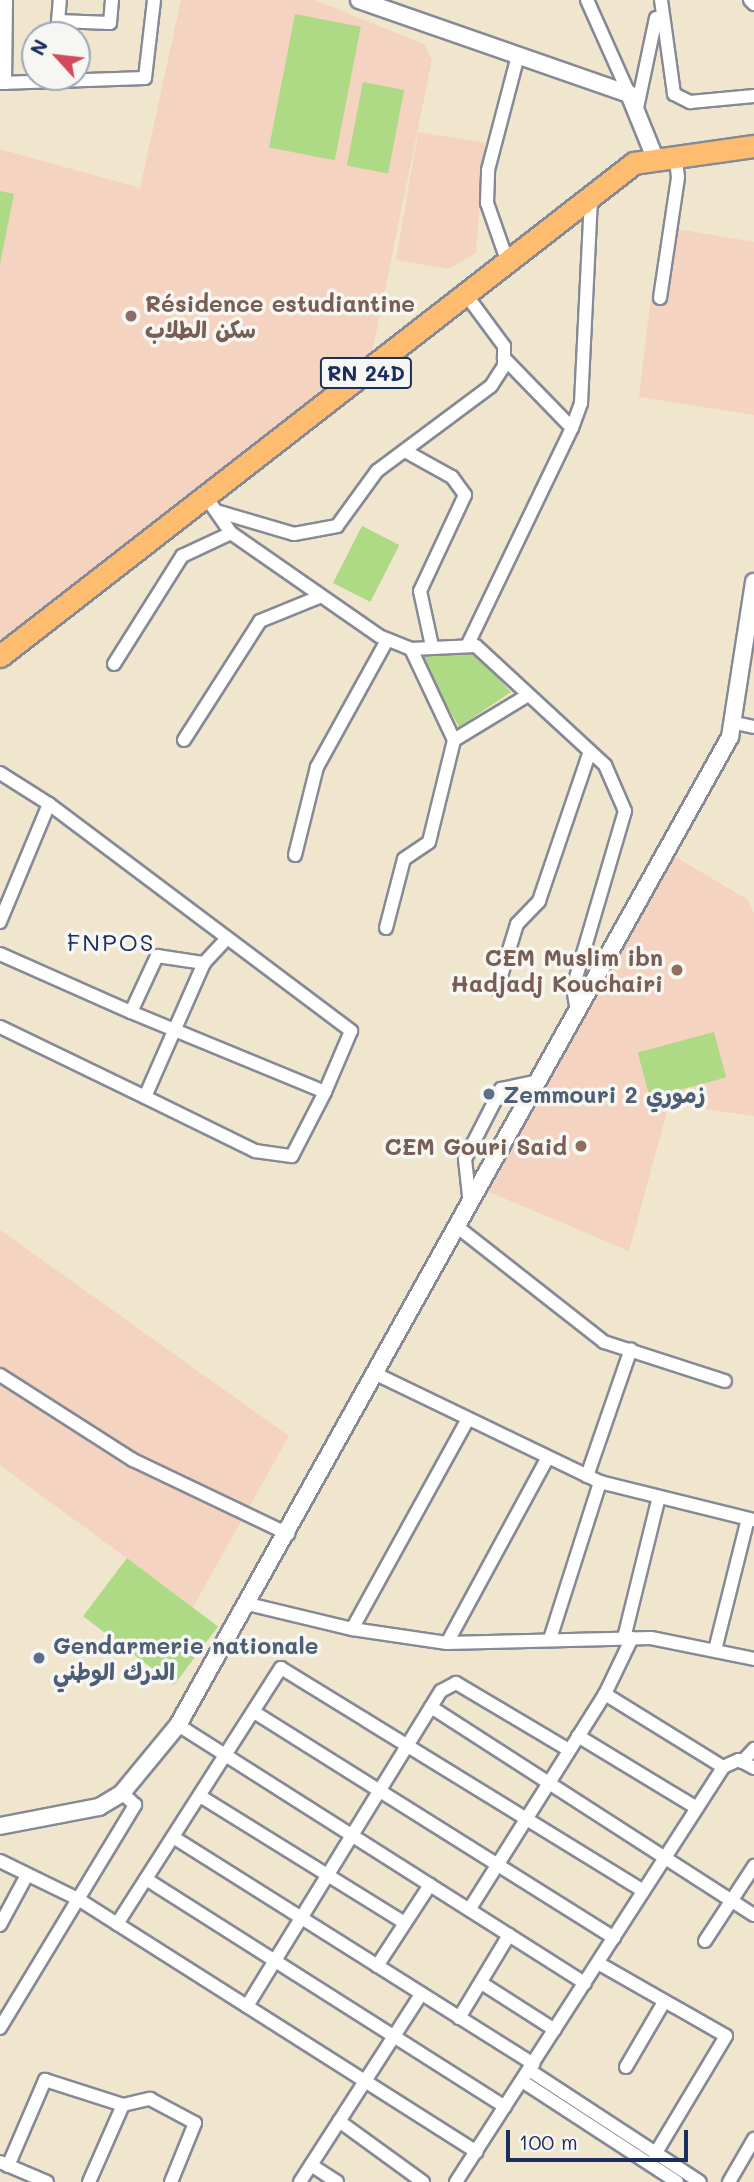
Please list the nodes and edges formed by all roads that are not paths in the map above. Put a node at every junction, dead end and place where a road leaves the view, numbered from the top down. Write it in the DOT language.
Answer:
graph roads {
  1 [pos="6,0"];
  2 [pos="60,0"];
  3 [pos="112,0"];
  4 [pos="154,0"];
  5 [pos="359,0"];
  6 [pos="587,0"];
  7 [pos="659,0"];
  8 [pos="58,21"];
  9 [pos="91,22"];
  10 [pos="518,55"];
  11 [pos="91,78"];
  12 [pos="21,81"];
  13 [pos="2,83"];
  14 [pos="754,96"];
  15 [pos="633,101"];
  16 [pos="754,146"];
  17 [pos="665,156"];
  18 [pos="591,197"];
  19 [pos="508,263"];
  20 [pos="467,296"];
  21 [pos="660,298"];
  22 [pos="504,358"];
  23 [pos="572,428"];
  24 [pos="405,451"];
  25 [pos="211,504"];
  26 [pos="231,533"];
  27 [pos="754,582"];
  28 [pos="319,597"];
  29 [pos="387,640"];
  30 [pos="468,644"];
  31 [pos="432,646"];
  32 [pos="411,649"];
  33 [pos="0,656"];
  34 [pos="114,664"];
  35 [pos="528,695"];
  36 [pos="735,723"];
  37 [pos="754,727"];
  38 [pos="184,740"];
  39 [pos="454,740"];
  40 [pos="590,751"];
  41 [pos="0,773"];
  42 [pos="49,804"];
  43 [pos="295,855"];
  44 [pos="0,922"];
  45 [pos="386,928"];
  46 [pos="227,938"];
  47 [pos="0,954"];
  48 [pos="204,964"];
  49 [pos="496,989"];
  50 [pos="577,1010"];
  51 [pos="131,1012"];
  52 [pos="0,1027"];
  53 [pos="177,1030"];
  54 [pos="539,1081"];
  55 [pos="325,1092"];
  56 [pos="145,1097"];
  57 [pos="471,1209"];
  58 [pos="460,1229"];
  59 [pos="631,1349"];
  60 [pos="0,1375"];
  61 [pos="378,1376"];
  62 [pos="725,1381"];
  63 [pos="468,1419"];
  64 [pos="547,1459"];
  65 [pos="587,1476"];
  66 [pos="600,1482"];
  67 [pos="659,1497"];
  68 [pos="751,1519"];
  69 [pos="288,1534"];
  70 [pos="248,1604"];
  71 [pos="352,1629"];
  72 [pos="628,1638"];
  73 [pos="551,1639"];
  74 [pos="447,1643"];
  75 [pos="715,1650"];
  76 [pos="754,1658"];
  77 [pos="605,1694"];
  78 [pos="431,1707"];
  79 [pos="254,1712"];
  80 [pos="178,1725"];
  81 [pos="578,1736"];
  82 [pos="407,1746"];
  83 [pos="754,1749"];
  84 [pos="569,1750"];
  85 [pos="226,1755"];
  86 [pos="742,1762"];
  87 [pos="723,1767"];
  88 [pos="754,1768"];
  89 [pos="550,1781"];
  90 [pos="379,1791"];
  91 [pos="122,1793"];
  92 [pos="200,1796"];
  93 [pos="697,1808"];
  94 [pos="525,1820"];
  95 [pos="0,1826"];
  96 [pos="352,1835"];
  97 [pos="173,1837"];
  98 [pos="667,1854"];
  99 [pos="0,1861"];
  100 [pos="498,1865"];
  101 [pos="754,1866"];
  102 [pos="27,1875"];
  103 [pos="328,1875"];
  104 [pos="146,1879"];
  105 [pos="430,1885"];
  106 [pos="642,1890"];
  107 [pos="78,1899"];
  108 [pos="732,1901"];
  109 [pos="469,1910"];
  110 [pos="754,1915"];
  111 [pos="301,1919"];
  112 [pos="405,1923"];
  113 [pos="117,1924"];
  114 [pos="0,1925"];
  115 [pos="509,1935"];
  116 [pos="614,1938"];
  117 [pos="705,1941"];
  118 [pos="275,1961"];
  119 [pos="598,1963"];
  120 [pos="377,1966"];
  121 [pos="585,1983"];
  122 [pos="483,1984"];
  123 [pos="421,1994"];
  124 [pos="664,2002"];
  125 [pos="247,2006"];
  126 [pos="459,2018"];
  127 [pos="0,2028"];
  128 [pos="555,2029"];
  129 [pos="394,2036"];
  130 [pos="626,2067"];
  131 [pos="528,2072"];
  132 [pos="365,2081"];
  133 [pos="123,2105"];
  134 [pos="505,2108"];
  135 [pos="339,2121"];
  136 [pos="754,2139"];
  137 [pos="477,2152"];
  138 [pos="655,2154"];
  139 [pos="4,2164"];
  140 [pos="311,2165"];
  141 [pos="47,2182"];
  142 [pos="89,2182"];
  143 [pos="171,2182"];
  144 [pos="300,2182"];
  145 [pos="337,2182"];
  146 [pos="423,2182"];
  147 [pos="456,2182"];
  148 [pos="677,2182"];
  149 [pos="700,2182"];
  150 [pos="729,2182"];
  1 -- 13 [label="street"];
  2 -- 8 [label="street"];
  3 -- 9 [label="street"];
  4 -- 11 [label="street"];
  5 -- 10 [label="street"];
  6 -- 15 [label="street"];
  7 -- 14 [label="street"];
  7 -- 15 [label="street"];
  10 -- 15 [label="street"];
  10 -- 19 [label="street"];
  12 -- 13 [label="street"];
  15 -- 17 [label="street"];
  16 -- 17 [label="main road, RN 24D"];
  17 -- 18 [label="main road, RN 24D"];
  17 -- 21 [label="street"];
  18 -- 19 [label="main road, RN 24D"];
  18 -- 23 [label="street"];
  19 -- 20 [label="main road, RN 24D"];
  20 -- 22 [label="street"];
  20 -- 25 [label="main road, RN 24D"];
  22 -- 23 [label="street"];
  22 -- 24 [label="street"];
  23 -- 30 [label="street"];
  24 -- 25 [label="street"];
  24 -- 31 [label="street"];
  25 -- 26 [label="street"];
  25 -- 33 [label="main road, RN 24D"];
  26 -- 28 [label="street"];
  26 -- 34 [label="street"];
  27 -- 36 [label="street"];
  28 -- 29 [label="street"];
  28 -- 38 [label="street"];
  29 -- 32 [label="street"];
  29 -- 43 [label="street"];
  30 -- 31 [label="street"];
  30 -- 35 [label="street"];
  31 -- 32 [label="street"];
  32 -- 39 [label="street"];
  35 -- 39 [label="street"];
  35 -- 40 [label="street"];
  36 -- 37 [label="street"];
  36 -- 50 [label="street"];
  39 -- 45 [label="street"];
  40 -- 49 [label="street"];
  40 -- 50 [label="street"];
  41 -- 42 [label="street"];
  42 -- 44 [label="street"];
  42 -- 46 [label="street"];
  46 -- 48 [label="street"];
  46 -- 55 [label="street"];
  47 -- 51 [label="street"];
  48 -- 51 [label="street"];
  48 -- 53 [label="street"];
  50 -- 54 [label="street"];
  51 -- 53 [label="street"];
  52 -- 56 [label="street"];
  53 -- 55 [label="street"];
  53 -- 56 [label="street"];
  54 -- 57 [label="street"];
  54 -- 57 [label="street"];
  55 -- 56 [label="street"];
  57 -- 58 [label="street"];
  58 -- 59 [label="street"];
  58 -- 61 [label="street"];
  59 -- 62 [label="street"];
  59 -- 65 [label="street"];
  60 -- 69 [label="street"];
  61 -- 63 [label="street"];
  61 -- 69 [label="street"];
  63 -- 64 [label="street"];
  63 -- 71 [label="street"];
  64 -- 65 [label="street"];
  64 -- 74 [label="street"];
  65 -- 66 [label="street"];
  66 -- 67 [label="street"];
  66 -- 73 [label="street"];
  67 -- 68 [label="street"];
  67 -- 72 [label="street"];
  68 -- 75 [label="street"];
  69 -- 70 [label="street"];
  70 -- 71 [label="street"];
  70 -- 80 [label="street"];
  71 -- 74 [label="street"];
  72 -- 73 [label="street"];
  72 -- 75 [label="street"];
  72 -- 77 [label="street"];
  73 -- 74 [label="street"];
  75 -- 76 [label="street"];
  77 -- 81 [label="street"];
  77 -- 87 [label="street"];
  78 -- 82 [label="street"];
  78 -- 84 [label="street"];
  78 -- 89 [label="street"];
  79 -- 82 [label="street"];
  79 -- 85 [label="street"];
  79 -- 90 [label="street"];
  80 -- 85 [label="street"];
  80 -- 91 [label="street"];
  81 -- 84 [label="street"];
  81 -- 93 [label="street"];
  82 -- 90 [label="street"];
  82 -- 94 [label="street"];
  83 -- 86 [label="street"];
  84 -- 89 [label="street"];
  85 -- 92 [label="street"];
  85 -- 96 [label="street"];
  86 -- 87 [label="street"];
  86 -- 88 [label="street"];
  87 -- 93 [label="street"];
  89 -- 94 [label="street"];
  89 -- 98 [label="street"];
  90 -- 96 [label="street"];
  90 -- 100 [label="street"];
  91 -- 95 [label="street"];
  91 -- 107 [label="street"];
  92 -- 97 [label="street"];
  92 -- 103 [label="street"];
  93 -- 98 [label="street"];
  94 -- 100 [label="street"];
  94 -- 106 [label="street"];
  96 -- 103 [label="street"];
  96 -- 105 [label="street"];
  97 -- 104 [label="street"];
  97 -- 111 [label="street"];
  98 -- 106 [label="street"];
  98 -- 108 [label="street"];
  99 -- 102 [label="street"];
  100 -- 109 [label="street"];
  100 -- 116 [label="street"];
  101 -- 108 [label="street"];
  102 -- 107 [label="street"];
  102 -- 114 [label="street"];
  103 -- 111 [label="street"];
  103 -- 112 [label="street"];
  104 -- 113 [label="street"];
  104 -- 118 [label="street"];
  105 -- 109 [label="street"];
  105 -- 112 [label="street"];
  106 -- 116 [label="street"];
  107 -- 113 [label="street"];
  107 -- 127 [label="street"];
  108 -- 110 [label="street"];
  108 -- 117 [label="street"];
  109 -- 115 [label="street"];
  111 -- 118 [label="street"];
  111 -- 120 [label="street"];
  112 -- 120 [label="street"];
  113 -- 125 [label="street"];
  115 -- 121 [label="street"];
  115 -- 122 [label="street"];
  116 -- 119 [label="street"];
  118 -- 125 [label="street"];
  118 -- 129 [label="street"];
  119 -- 121 [label="street"];
  119 -- 124 [label="street"];
  120 -- 123 [label="street"];
  121 -- 128 [label="street"];
  122 -- 126 [label="street"];
  122 -- 128 [label="street"];
  123 -- 126 [label="street"];
  123 -- 129 [label="street"];
  124 -- 130 [label="street"];
  124 -- 138 [label="street"];
  125 -- 132 [label="street"];
  126 -- 131 [label="street"];
  128 -- 131 [label="street"];
  129 -- 132 [label="street"];
  129 -- 134 [label="street"];
  131 -- 134 [label="street"];
  131 -- 138 [label="street"];
  131 -- 148 [label="street"];
  132 -- 135 [label="street"];
  132 -- 137 [label="street"];
  133 -- 139 [label="street"];
  133 -- 142 [label="street"];
  133 -- 143 [label="street"];
  134 -- 137 [label="street"];
  135 -- 140 [label="street"];
  135 -- 146 [label="street"];
  136 -- 150 [label="street"];
  137 -- 147 [label="street"];
  138 -- 149 [label="street"];
  139 -- 141 [label="street"];
  140 -- 144 [label="street"];
  140 -- 145 [label="street"];
}
